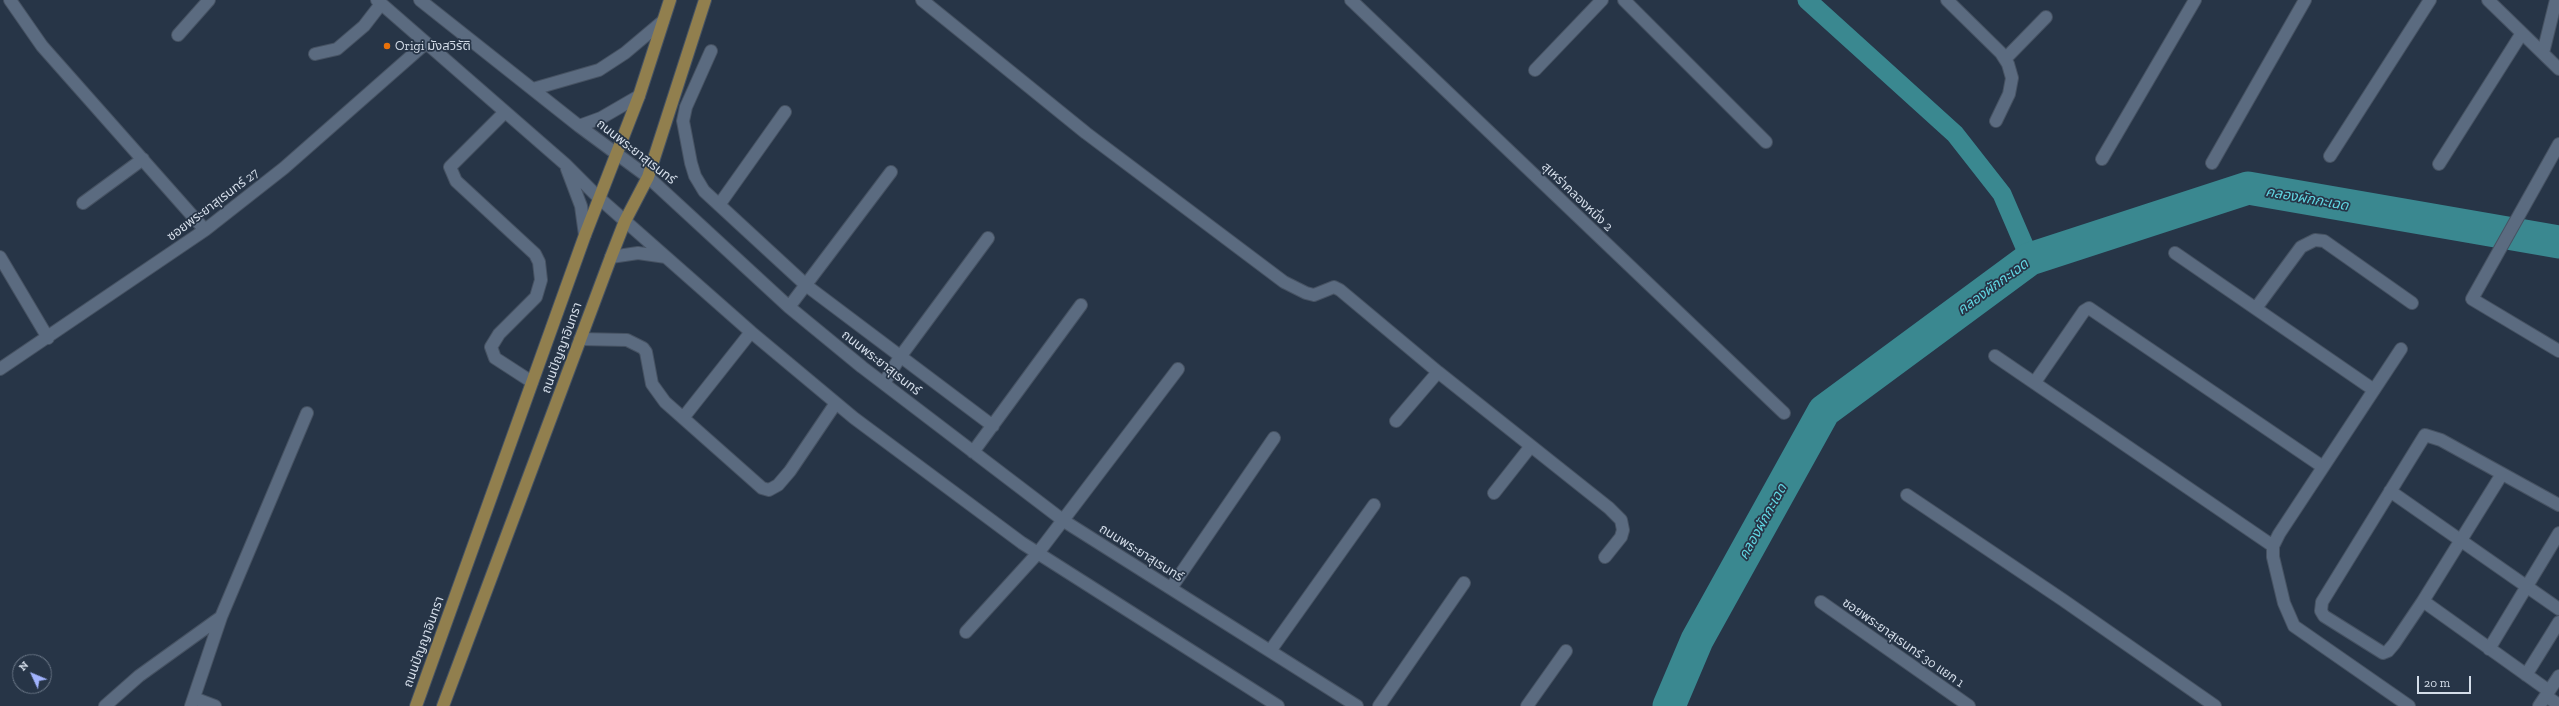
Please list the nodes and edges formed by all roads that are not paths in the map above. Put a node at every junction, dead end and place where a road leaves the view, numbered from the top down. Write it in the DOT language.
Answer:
graph roads {
  1 [pos="10,0"];
  2 [pos="208,0"];
  3 [pos="420,0"];
  4 [pos="670,0"];
  5 [pos="706,0"];
  6 [pos="922,0"];
  7 [pos="1351,0"];
  8 [pos="1602,0"];
  9 [pos="1624,0"];
  10 [pos="1947,0"];
  11 [pos="2195,0"];
  12 [pos="2305,0"];
  13 [pos="2430,0"];
  14 [pos="2488,0"];
  15 [pos="2556,0"];
  16 [pos="379,2"];
  17 [pos="2046,17"];
  18 [pos="663,21"];
  19 [pos="2522,33"];
  20 [pos="178,35"];
  21 [pos="426,43"];
  22 [pos="711,51"];
  23 [pos="2543,53"];
  24 [pos="315,54"];
  25 [pos="2005,59"];
  26 [pos="2559,68"];
  27 [pos="1535,70"];
  28 [pos="533,89"];
  29 [pos="639,96"];
  30 [pos="506,112"];
  31 [pos="785,112"];
  32 [pos="1996,121"];
  33 [pos="579,126"];
  34 [pos="1766,142"];
  35 [pos="2559,144"];
  36 [pos="617,154"];
  37 [pos="2330,156"];
  38 [pos="143,159"];
  39 [pos="2102,159"];
  40 [pos="2212,163"];
  41 [pos="565,164"];
  42 [pos="2439,164"];
  43 [pos="891,172"];
  44 [pos="648,177"];
  45 [pos="599,198"];
  46 [pos="83,204"];
  47 [pos="719,205"];
  48 [pos="626,221"];
  49 [pos="205,230"];
  50 [pos="585,235"];
  51 [pos="988,238"];
  52 [pos="2175,253"];
  53 [pos="0,256"];
  54 [pos="611,257"];
  55 [pos="666,257"];
  56 [pos="807,286"];
  57 [pos="2412,303"];
  58 [pos="1081,304"];
  59 [pos="789,307"];
  60 [pos="2256,308"];
  61 [pos="751,332"];
  62 [pos="48,338"];
  63 [pos="580,340"];
  64 [pos="2401,349"];
  65 [pos="2559,351"];
  66 [pos="1996,356"];
  67 [pos="900,357"];
  68 [pos="0,369"];
  69 [pos="1178,369"];
  70 [pos="1438,372"];
  71 [pos="532,382"];
  72 [pos="2034,382"];
  73 [pos="884,383"];
  74 [pos="2374,390"];
  75 [pos="836,403"];
  76 [pos="307,413"];
  77 [pos="1784,413"];
  78 [pos="683,418"];
  79 [pos="1396,420"];
  80 [pos="993,426"];
  81 [pos="1274,438"];
  82 [pos="1531,446"];
  83 [pos="973,452"];
  84 [pos="2323,467"];
  85 [pos="2502,474"];
  86 [pos="2390,491"];
  87 [pos="1494,493"];
  88 [pos="1907,495"];
  89 [pos="1374,505"];
  90 [pos="2559,505"];
  91 [pos="1064,521"];
  92 [pos="2559,533"];
  93 [pos="2461,539"];
  94 [pos="2273,546"];
  95 [pos="1038,553"];
  96 [pos="1605,557"];
  97 [pos="1464,583"];
  98 [pos="2526,586"];
  99 [pos="1171,588"];
  100 [pos="2423,601"];
  101 [pos="1821,602"];
  102 [pos="2559,609"];
  103 [pos="221,617"];
  104 [pos="2559,622"];
  105 [pos="966,632"];
  106 [pos="2489,649"];
  107 [pos="1270,651"];
  108 [pos="1566,651"];
  109 [pos="2526,675"];
  110 [pos="2559,676"];
  111 [pos="2547,694"];
  112 [pos="193,702"];
  113 [pos="2559,705"];
  114 [pos="105,706"];
  115 [pos="215,706"];
  116 [pos="416,706"];
  117 [pos="443,706"];
  118 [pos="1278,706"];
  119 [pos="1357,706"];
  120 [pos="1379,706"];
  121 [pos="1527,706"];
  122 [pos="1969,706"];
  123 [pos="2215,706"];
  124 [pos="2409,706"];
  125 [pos="2539,706"];
  1 -- 38 [label="street"];
  2 -- 20 [label="street"];
  3 -- 28 [label="street, ถนนพระยาสุเรนทร์"];
  4 -- 18 [label="main road, ถนนปัญญาอินทรา"];
  5 -- 44 [label="main road, ถนนปัญญาอินทรา"];
  6 -- 70 [label="street"];
  7 -- 77 [label="street, สุเหร่าคลองหนึ่ง 2"];
  8 -- 27 [label="street"];
  9 -- 34 [label="street"];
  10 -- 25 [label="street"];
  11 -- 39 [label="street"];
  12 -- 40 [label="street"];
  13 -- 37 [label="street"];
  14 -- 19 [label="street"];
  15 -- 23 [label="street"];
  16 -- 21 [label="street"];
  16 -- 24 [label="street"];
  17 -- 25 [label="street"];
  18 -- 28 [label="street"];
  18 -- 29 [label="main road, ถนนปัญญาอินทรา"];
  19 -- 23 [label="street"];
  19 -- 42 [label="street"];
  21 -- 30 [label="street"];
  21 -- 49 [label="street, ซอยพระยาสุเรนทร์ 27"];
  22 -- 47 [label="street"];
  23 -- 26 [label="street"];
  25 -- 32 [label="street"];
  28 -- 33 [label="street, ถนนพระยาสุเรนทร์"];
  29 -- 33 [label="street"];
  29 -- 36 [label="main road, ถนนปัญญาอินทรา"];
  30 -- 41 [label="street"];
  30 -- 71 [label="street"];
  31 -- 47 [label="street"];
  33 -- 36 [label="street, ถนนพระยาสุเรนทร์"];
  35 -- 65 [label="street"];
  36 -- 44 [label="street, ถนนพระยาสุเรนทร์"];
  36 -- 45 [label="main road, ถนนปัญญาอินทรา"];
  38 -- 46 [label="street"];
  38 -- 49 [label="street"];
  41 -- 45 [label="street"];
  41 -- 50 [label="street"];
  43 -- 56 [label="street"];
  44 -- 48 [label="main road, ถนนปัญญาอินทรา"];
  44 -- 59 [label="street, ถนนพระยาสุเรนทร์"];
  45 -- 48 [label="street"];
  45 -- 50 [label="main road, ถนนปัญญาอินทรา"];
  47 -- 56 [label="street"];
  48 -- 54 [label="main road, ถนนปัญญาอินทรา"];
  48 -- 55 [label="street"];
  49 -- 62 [label="street, ซอยพระยาสุเรนทร์ 27"];
  50 -- 71 [label="main road, ถนนปัญญาอินทรา"];
  51 -- 67 [label="street"];
  52 -- 60 [label="street"];
  53 -- 62 [label="street"];
  54 -- 55 [label="street"];
  54 -- 63 [label="main road, ถนนปัญญาอินทรา"];
  55 -- 61 [label="street"];
  56 -- 59 [label="street"];
  56 -- 67 [label="street"];
  57 -- 60 [label="street"];
  58 -- 80 [label="street"];
  59 -- 73 [label="street, ถนนพระยาสุเรนทร์"];
  60 -- 74 [label="street"];
  61 -- 75 [label="street"];
  61 -- 78 [label="street"];
  62 -- 68 [label="street, ซอยพระยาสุเรนทร์ 27"];
  63 -- 78 [label="street"];
  63 -- 117 [label="main road, ถนนปัญญาอินทรา"];
  64 -- 74 [label="street"];
  66 -- 72 [label="street"];
  67 -- 73 [label="street"];
  67 -- 80 [label="street"];
  69 -- 91 [label="street"];
  70 -- 79 [label="street"];
  70 -- 82 [label="street"];
  71 -- 116 [label="main road, ถนนปัญญาอินทรา"];
  72 -- 84 [label="street"];
  72 -- 94 [label="street"];
  73 -- 83 [label="street, ถนนพระยาสุเรนทร์"];
  74 -- 84 [label="street"];
  75 -- 78 [label="street"];
  75 -- 95 [label="street"];
  76 -- 103 [label="street"];
  80 -- 83 [label="street"];
  81 -- 99 [label="street"];
  82 -- 87 [label="street"];
  82 -- 96 [label="street"];
  83 -- 91 [label="street, ถนนพระยาสุเรนทร์"];
  84 -- 94 [label="street"];
  85 -- 86 [label="street"];
  85 -- 90 [label="street"];
  85 -- 93 [label="street"];
  86 -- 93 [label="street"];
  86 -- 100 [label="street"];
  88 -- 123 [label="street"];
  89 -- 107 [label="street"];
  91 -- 95 [label="street"];
  91 -- 99 [label="street, ถนนพระยาสุเรนทร์"];
  92 -- 98 [label="street"];
  93 -- 98 [label="street"];
  93 -- 100 [label="street"];
  94 -- 124 [label="street"];
  95 -- 105 [label="street"];
  95 -- 118 [label="street"];
  97 -- 120 [label="street"];
  98 -- 102 [label="street"];
  98 -- 106 [label="street"];
  99 -- 107 [label="street, ถนนพระยาสุเรนทร์"];
  100 -- 106 [label="street"];
  101 -- 122 [label="street, ซอยพระยาสุเรนทร์ 30 แยก 1"];
  103 -- 112 [label="street"];
  103 -- 114 [label="street"];
  104 -- 109 [label="street"];
  106 -- 109 [label="street"];
  107 -- 119 [label="street, ถนนพระยาสุเรนทร์"];
  108 -- 121 [label="street"];
  109 -- 111 [label="street"];
  110 -- 111 [label="street"];
  111 -- 113 [label="street"];
  111 -- 125 [label="street"];
  112 -- 115 [label="street"];
}
